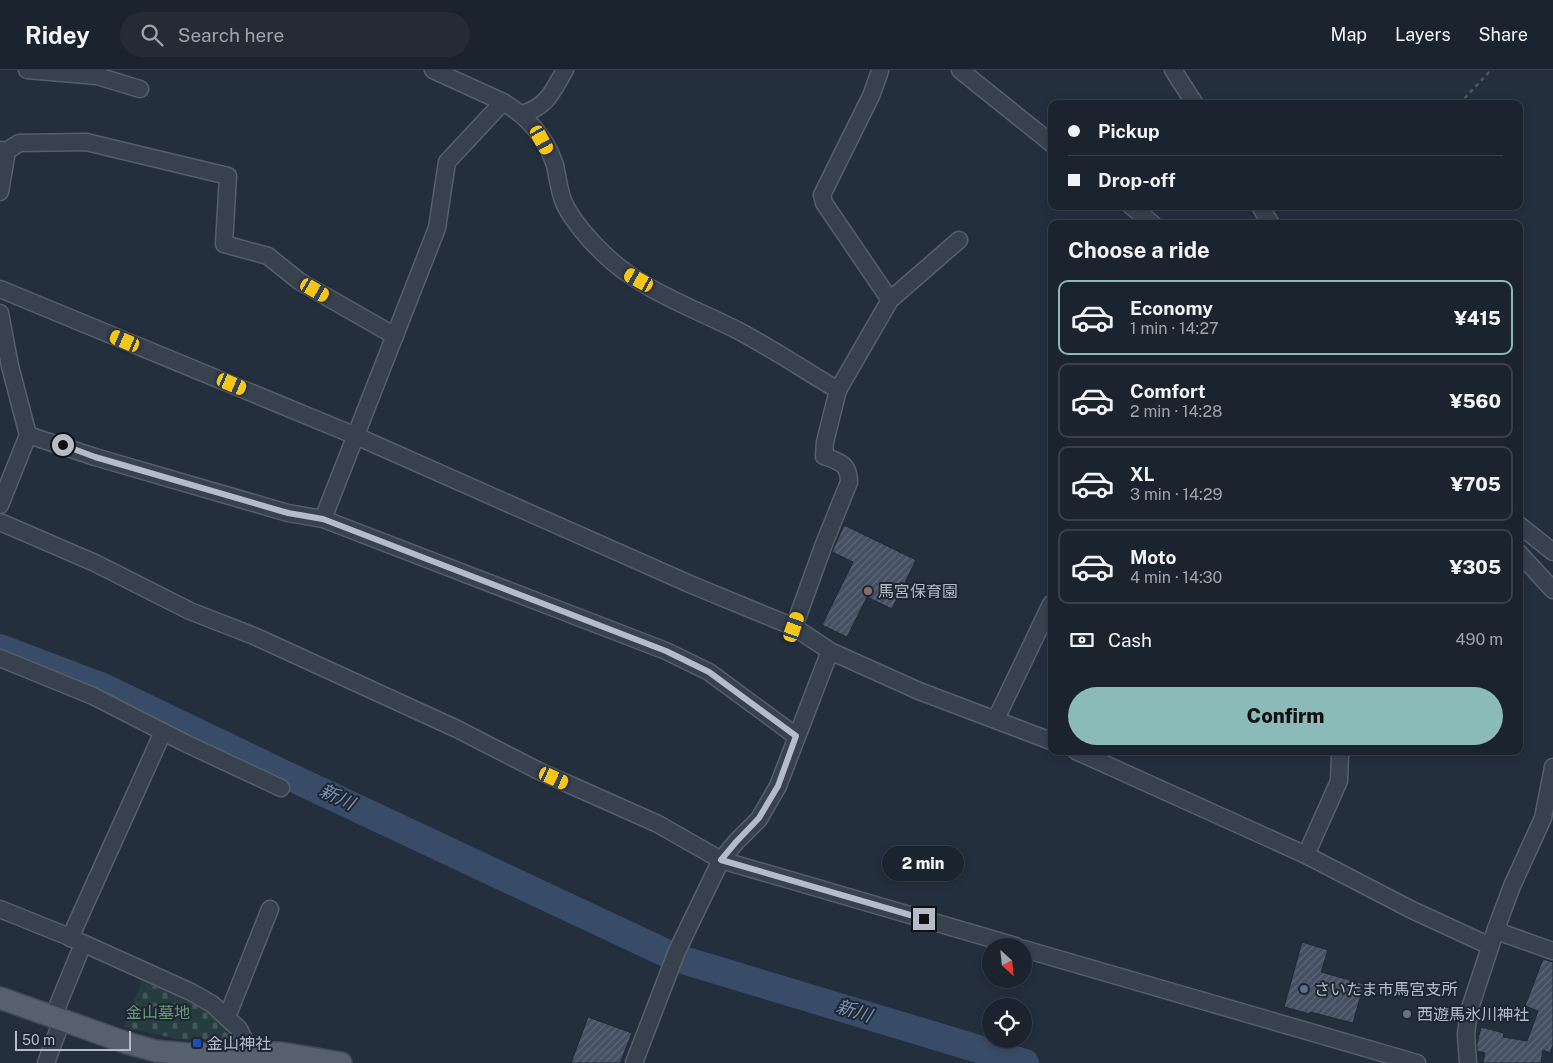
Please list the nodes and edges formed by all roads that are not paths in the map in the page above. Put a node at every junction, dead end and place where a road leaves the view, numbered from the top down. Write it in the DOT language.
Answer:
graph roads {
  1 [pos="26,70"];
  2 [pos="433,70"];
  3 [pos="565,70"];
  4 [pos="960,70"];
  5 [pos="1173,70"];
  6 [pos="880,71"];
  7 [pos="140,89"];
  8 [pos="1192,100"];
  9 [pos="503,102"];
  10 [pos="522,114"];
  11 [pos="1048,141"];
  12 [pos="3,151"];
  13 [pos="0,192"];
  14 [pos="1136,210"];
  15 [pos="1148,220"];
  16 [pos="959,240"];
  17 [pos="0,290"];
  18 [pos="890,300"];
  19 [pos="0,313"];
  20 [pos="395,336"];
  21 [pos="838,390"];
  22 [pos="28,435"];
  23 [pos="356,436"];
  24 [pos="0,505"];
  25 [pos="323,519"];
  26 [pos="0,522"];
  27 [pos="1523,528"];
  28 [pos="1553,552"];
  29 [pos="1523,557"];
  30 [pos="1553,590"];
  31 [pos="1048,610"];
  32 [pos="794,627"];
  33 [pos="830,651"];
  34 [pos="0,658"];
  35 [pos="996,719"];
  36 [pos="163,732"];
  37 [pos="796,736"];
  38 [pos="1048,740"];
  39 [pos="1085,755"];
  40 [pos="1340,755"];
  41 [pos="1553,767"];
  42 [pos="281,788"];
  43 [pos="1306,855"];
  44 [pos="721,860"];
  45 [pos="0,910"];
  46 [pos="270,910"];
  47 [pos="1496,929"];
  48 [pos="989,938"];
  49 [pos="77,941"];
  50 [pos="1490,946"];
  51 [pos="1032,950"];
  52 [pos="1553,951"];
  53 [pos="0,998"];
  54 [pos="227,1017"];
  55 [pos="57,1019"];
  56 [pos="250,1052"];
  57 [pos="46,1063"];
  58 [pos="341,1063"];
  59 [pos="634,1063"];
  60 [pos="1417,1063"];
  61 [pos="1468,1063"];
  1 -- 7 [label="street"];
  2 -- 9 [label="street"];
  3 -- 10 [label="street"];
  4 -- 11 [label="street"];
  5 -- 8 [label="street"];
  6 -- 18 [label="street"];
  9 -- 10 [label="street"];
  9 -- 20 [label="street"];
  10 -- 21 [label="street"];
  12 -- 13 [label="street"];
  12 -- 20 [label="street"];
  14 -- 15 [label="street"];
  16 -- 18 [label="street"];
  17 -- 23 [label="street"];
  18 -- 21 [label="street"];
  19 -- 22 [label="street"];
  20 -- 23 [label="street"];
  21 -- 32 [label="street"];
  22 -- 24 [label="street"];
  22 -- 25 [label="street"];
  23 -- 25 [label="street"];
  23 -- 32 [label="street"];
  25 -- 37 [label="street"];
  26 -- 44 [label="street"];
  27 -- 28 [label="street"];
  29 -- 30 [label="street"];
  31 -- 35 [label="street"];
  32 -- 33 [label="street"];
  33 -- 35 [label="street"];
  33 -- 37 [label="street"];
  34 -- 36 [label="street"];
  35 -- 38 [label="street"];
  36 -- 42 [label="street"];
  36 -- 49 [label="street"];
  37 -- 44 [label="street"];
  39 -- 43 [label="street"];
  40 -- 43 [label="street"];
  41 -- 47 [label="street"];
  43 -- 50 [label="street"];
  44 -- 48 [label="street"];
  44 -- 59 [label="street"];
  45 -- 49 [label="street"];
  46 -- 54 [label="street"];
  47 -- 50 [label="street"];
  47 -- 52 [label="street"];
  49 -- 54 [label="street"];
  49 -- 55 [label="street"];
  50 -- 61 [label="street"];
  51 -- 60 [label="street"];
  53 -- 55 [label="main road"];
  54 -- 56 [label="street"];
  55 -- 56 [label="main road"];
  55 -- 57 [label="street"];
  56 -- 58 [label="main road"];
}
